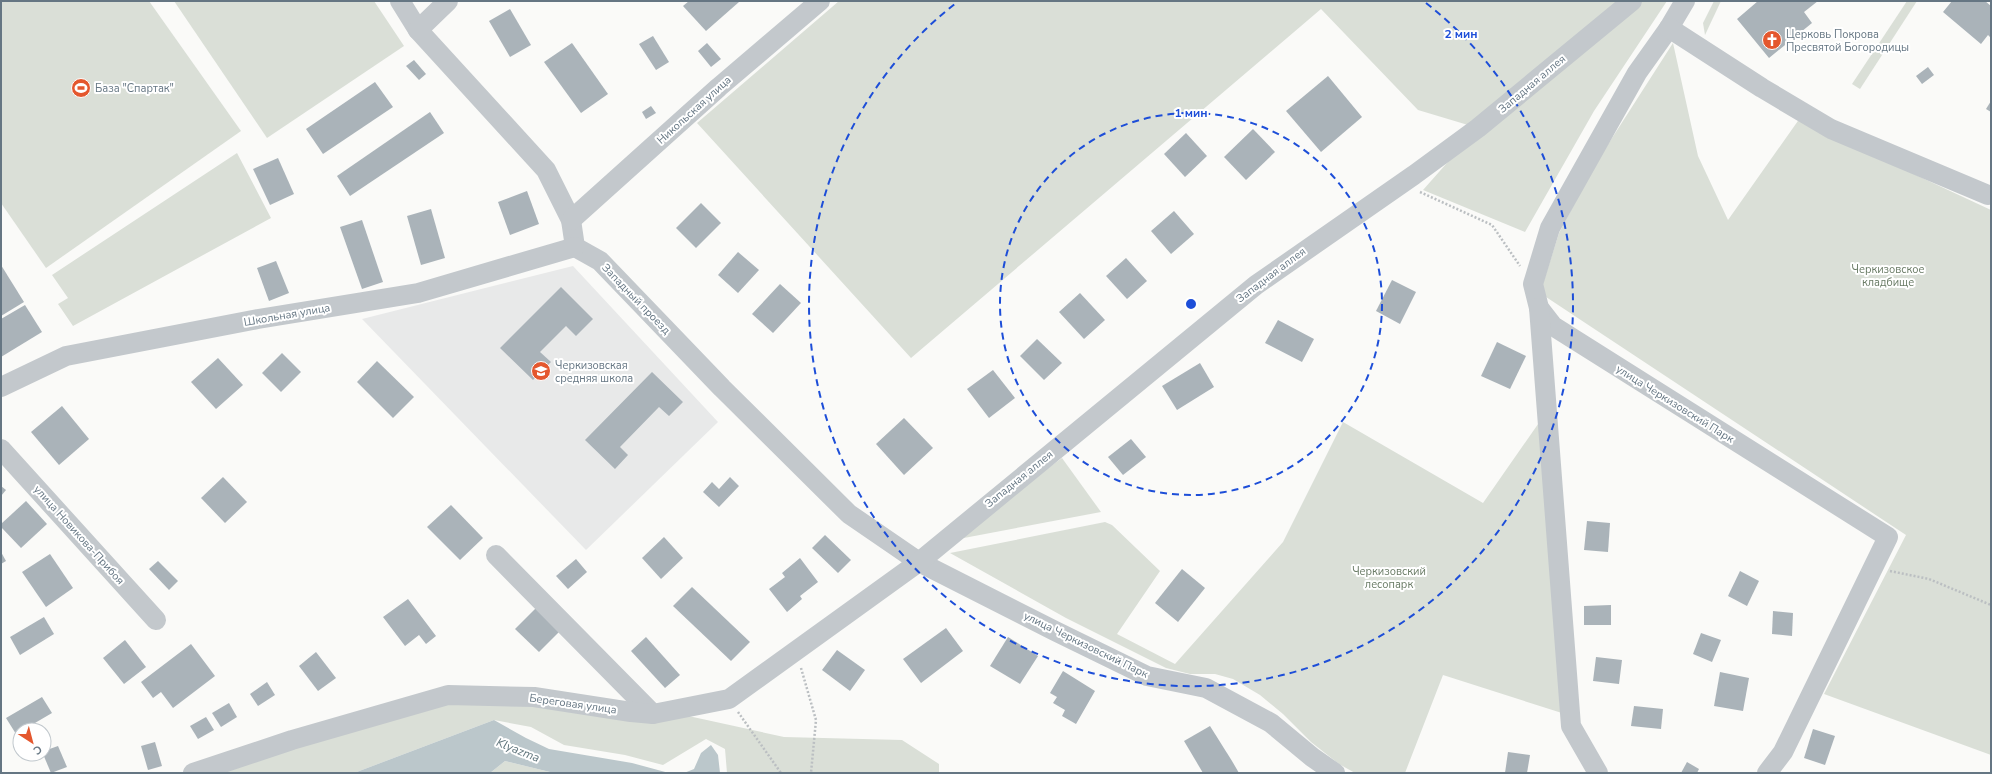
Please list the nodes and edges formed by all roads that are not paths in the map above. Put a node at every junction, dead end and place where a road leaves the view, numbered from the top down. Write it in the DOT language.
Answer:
graph roads {
  1 [pos="400,1"];
  2 [pos="448,1"];
  3 [pos="820,1"];
  4 [pos="1632,1"];
  5 [pos="1685,1"];
  6 [pos="1669,28"];
  7 [pos="418,30"];
  8 [pos="1988,194"];
  9 [pos="571,220"];
  10 [pos="575,247"];
  11 [pos="1539,308"];
  12 [pos="1,387"];
  13 [pos="1,449"];
  14 [pos="496,555"];
  15 [pos="919,562"];
  16 [pos="156,620"];
  17 [pos="653,714"];
  18 [pos="193,773"];
  19 [pos="1335,773"];
  20 [pos="1598,773"];
  21 [pos="1767,773"];
  1 -- 7 [label="street"];
  2 -- 7 [label="street"];
  3 -- 9 [label="street, Никольская улица"];
  4 -- 15 [label="street, Западная аллея"];
  5 -- 6 [label="street"];
  6 -- 8 [label="street"];
  6 -- 11 [label="street, улица Черкизовский Парк"];
  7 -- 9 [label="street"];
  9 -- 10 [label="street"];
  10 -- 12 [label="street, Школьная улица"];
  10 -- 15 [label="street, Западный проезд"];
  11 -- 20 [label="street"];
  11 -- 21 [label="street, улица Черкизовский Парк"];
  13 -- 16 [label="street, улица Новикова-Прибоя"];
  14 -- 17 [label="street"];
  15 -- 17 [label="street, Береговая улица"];
  15 -- 19 [label="street, улица Черкизовский Парк"];
  17 -- 18 [label="street, Береговая улица"];
}
